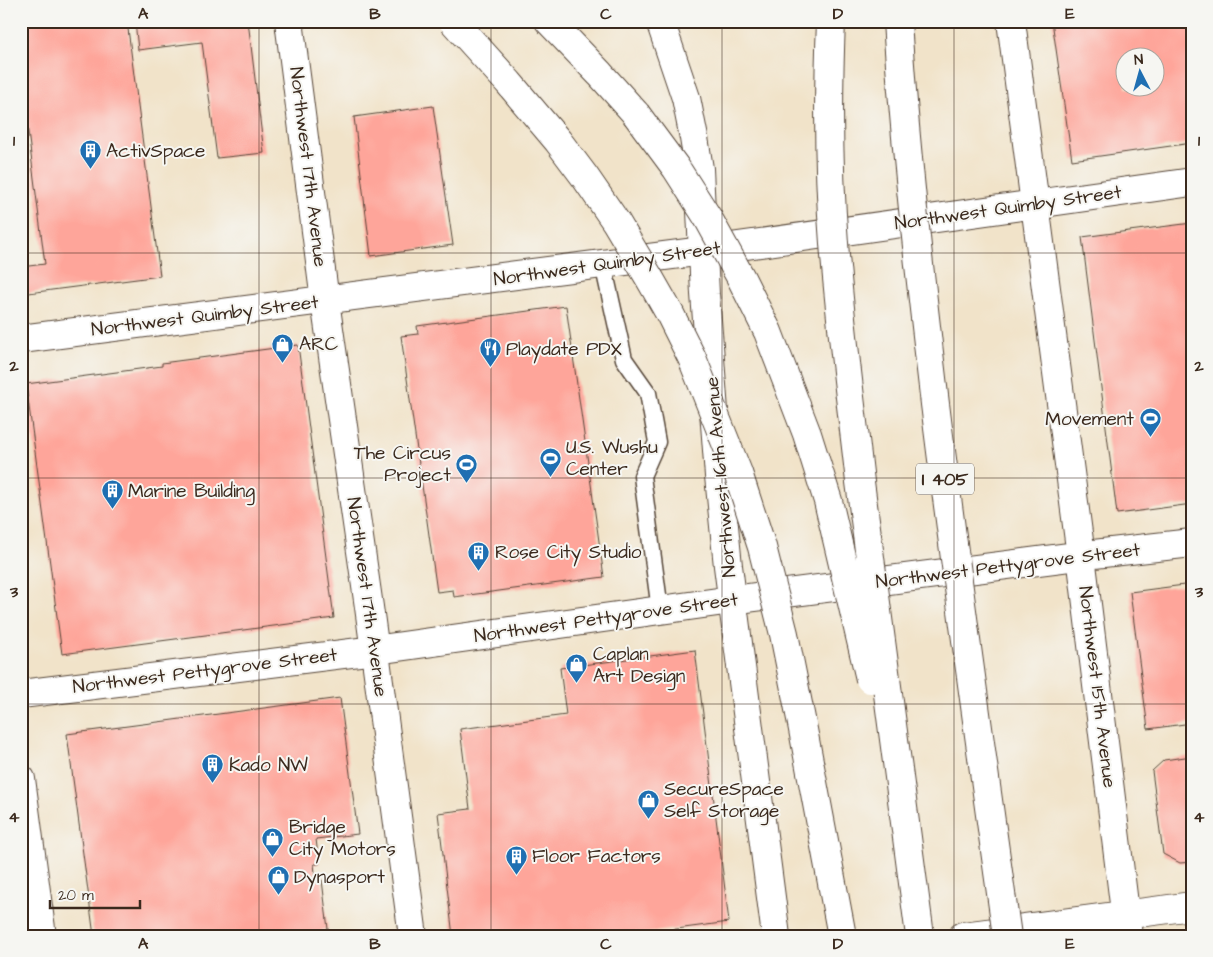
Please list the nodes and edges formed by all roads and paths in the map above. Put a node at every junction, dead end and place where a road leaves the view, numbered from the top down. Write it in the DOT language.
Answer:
graph roads {
  1 [pos="289,21"];
  2 [pos="453,21"];
  3 [pos="549,21"];
  4 [pos="660,21"];
  5 [pos="831,21"];
  6 [pos="897,21"];
  7 [pos="1010,21"];
  8 [pos="1192,182"];
  9 [pos="1035,203"];
  10 [pos="703,251"];
  11 [pos="603,264"];
  12 [pos="324,301"];
  13 [pos="21,339"];
  14 [pos="1192,543"];
  15 [pos="1081,556"];
  16 [pos="732,600"];
  17 [pos="660,610"];
  18 [pos="375,650"];
  19 [pos="21,694"];
  20 [pos="21,779"];
  21 [pos="1192,906"];
  22 [pos="34,919"];
  23 [pos="1127,925"];
  24 [pos="413,936"];
  25 [pos="776,936"];
  26 [pos="842,936"];
  27 [pos="920,936"];
  28 [pos="931,936"];
  29 [pos="963,936"];
  30 [pos="1007,936"];
  1 -- 12 [label="main road, Northwest 17th Avenue"];
  2 -- 26 [label="main road, bridge"];
  3 -- 28 [label="main road, bridge"];
  4 -- 10 [label="main road, Northwest 16th Avenue"];
  5 -- 27 [label="main road, bridge"];
  6 -- 30 [label="main road, I 405, bridge"];
  7 -- 9 [label="main road, Northwest 15th Avenue"];
  8 -- 9 [label="main road, Northwest Quimby Street"];
  9 -- 10 [label="main road, Northwest Quimby Street"];
  9 -- 15 [label="main road, Northwest 15th Avenue"];
  10 -- 11 [label="main road, Northwest Quimby Street"];
  10 -- 16 [label="main road, Northwest 16th Avenue"];
  11 -- 12 [label="main road, Northwest Quimby Street"];
  11 -- 17 [label="lane"];
  12 -- 13 [label="main road, Northwest Quimby Street"];
  12 -- 18 [label="main road, Northwest 17th Avenue"];
  14 -- 15 [label="main road, Northwest Pettygrove Street"];
  15 -- 16 [label="main road, Northwest Pettygrove Street"];
  15 -- 23 [label="main road, Northwest 15th Avenue"];
  16 -- 17 [label="main road, Northwest Pettygrove Street"];
  16 -- 25 [label="main road, Northwest 16th Avenue"];
  17 -- 18 [label="main road, Northwest Pettygrove Street"];
  18 -- 19 [label="main road, Northwest Pettygrove Street"];
  18 -- 24 [label="main road, Northwest 17th Avenue"];
  20 -- 22 [label="main road"];
  21 -- 23 [label="main road"];
  23 -- 29 [label="main road"];
}
